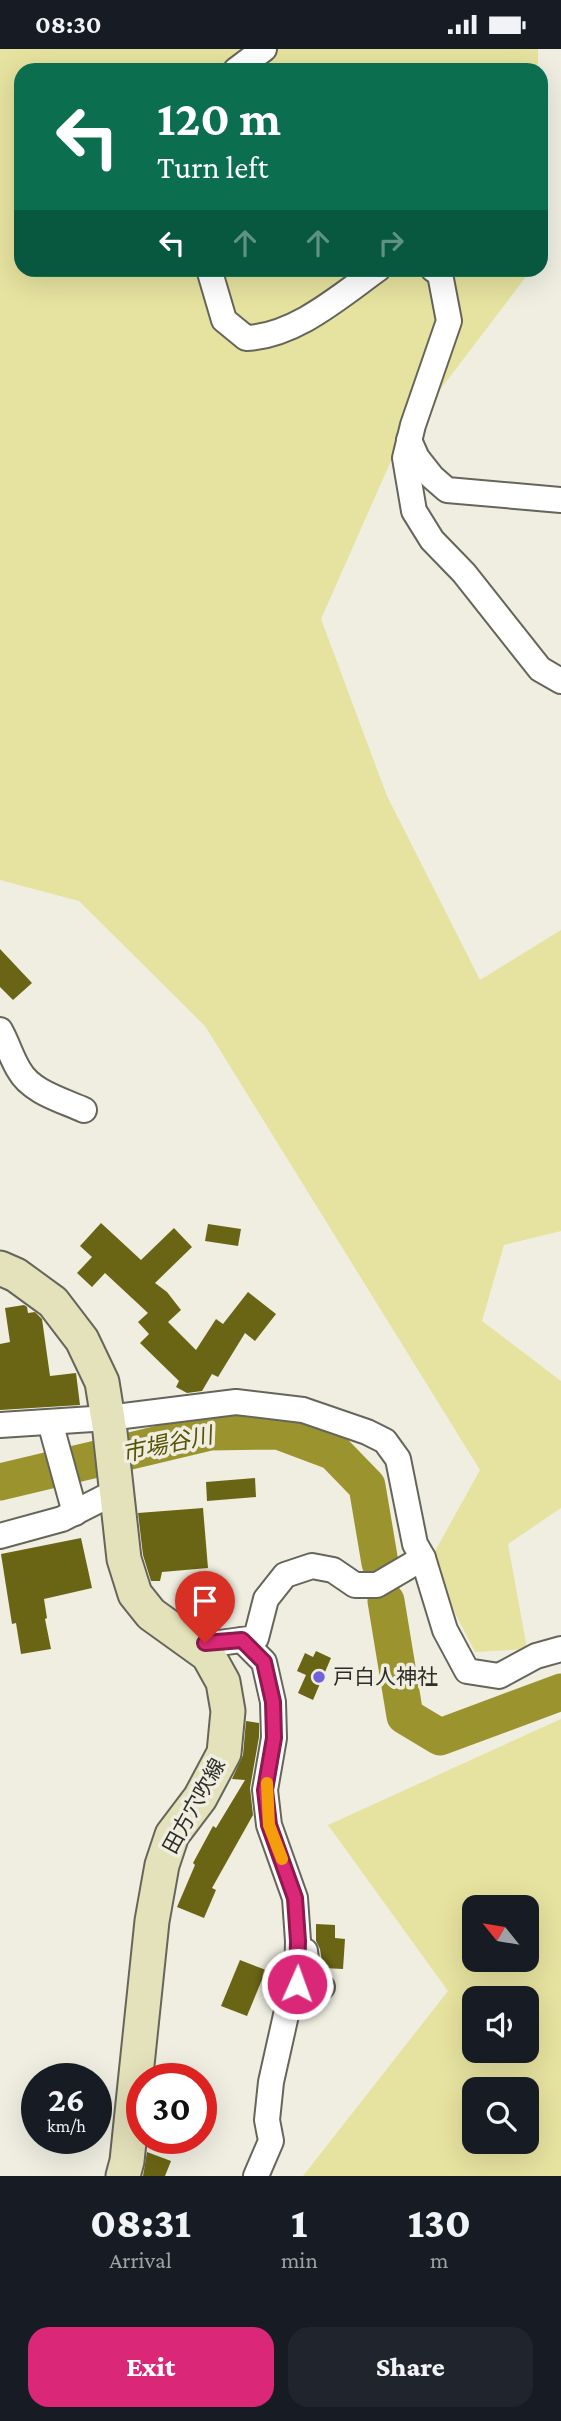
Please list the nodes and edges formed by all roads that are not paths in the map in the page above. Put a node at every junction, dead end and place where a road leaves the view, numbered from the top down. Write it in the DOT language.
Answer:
graph roads {
  1 [pos="264,49"];
  2 [pos="245,63"];
  3 [pos="211,277"];
  4 [pos="366,277"];
  5 [pos="441,277"];
  6 [pos="410,440"];
  7 [pos="561,500"];
  8 [pos="561,681"];
  9 [pos="0,1030"];
  10 [pos="84,1110"];
  11 [pos="0,1268"];
  12 [pos="0,1425"];
  13 [pos="109,1425"];
  14 [pos="51,1430"];
  15 [pos="116,1484"];
  16 [pos="72,1504"];
  17 [pos="0,1536"];
  18 [pos="423,1558"];
  19 [pos="242,1640"];
  20 [pos="190,1643"];
  21 [pos="561,1649"];
  22 [pos="298,1935"];
  23 [pos="322,1987"];
  24 [pos="258,2175"];
  25 [pos="123,2176"];
  1 -- 2 [label="street"];
  3 -- 4 [label="street"];
  5 -- 6 [label="street"];
  6 -- 7 [label="street"];
  6 -- 8 [label="street"];
  9 -- 10 [label="street"];
  11 -- 13 [label="main road, 田方穴吹線"];
  12 -- 14 [label="street"];
  13 -- 14 [label="street"];
  13 -- 15 [label="main road, 田方穴吹線"];
  13 -- 18 [label="street"];
  14 -- 16 [label="street"];
  15 -- 16 [label="street"];
  15 -- 20 [label="main road, 田方穴吹線"];
  16 -- 17 [label="street"];
  18 -- 19 [label="street"];
  18 -- 21 [label="street"];
  19 -- 20 [label="street"];
  19 -- 22 [label="street"];
  20 -- 25 [label="main road, 田方穴吹線"];
  22 -- 23 [label="street"];
  22 -- 24 [label="street"];
}
